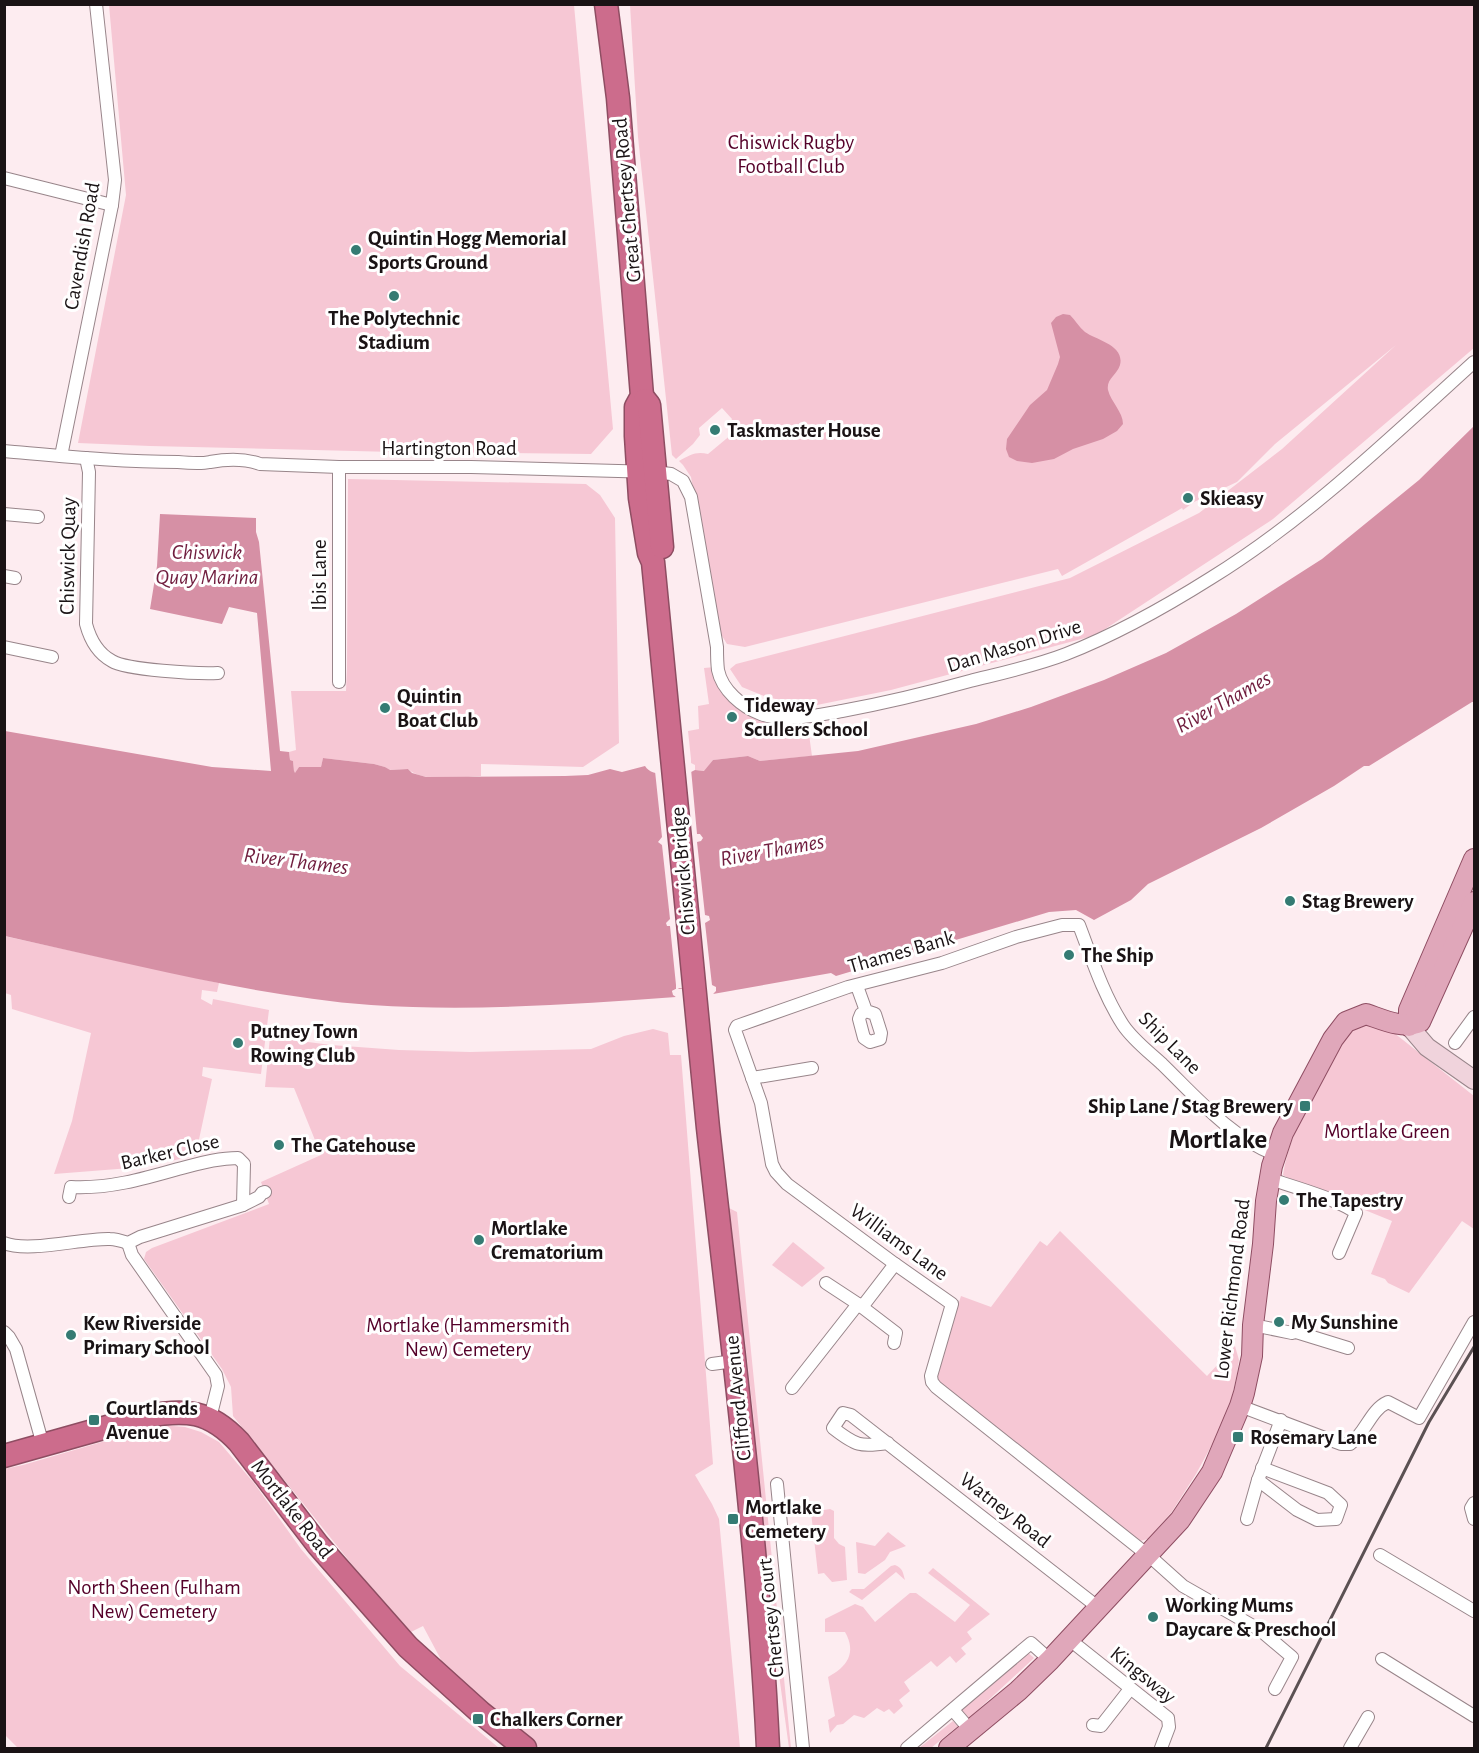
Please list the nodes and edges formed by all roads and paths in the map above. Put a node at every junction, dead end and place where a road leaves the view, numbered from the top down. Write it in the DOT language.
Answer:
graph roads {
  1 [pos="96,4"];
  2 [pos="606,4"];
  3 [pos="4,178"];
  4 [pos="112,205"];
  5 [pos="1474,362"];
  6 [pos="4,451"];
  7 [pos="61,456"];
  8 [pos="86,458"];
  9 [pos="339,467"];
  10 [pos="647,471"];
  11 [pos="4,514"];
  12 [pos="38,517"];
  13 [pos="653,562"];
  14 [pos="4,647"];
  15 [pos="52,657"];
  16 [pos="218,673"];
  17 [pos="339,682"];
  18 [pos="1474,859"];
  19 [pos="1474,902"];
  20 [pos="1078,925"];
  21 [pos="857,986"];
  22 [pos="866,1011"];
  23 [pos="1474,1017"];
  24 [pos="737,1026"];
  25 [pos="1409,1026"];
  26 [pos="1455,1043"];
  27 [pos="700,1049"];
  28 [pos="812,1068"];
  29 [pos="752,1078"];
  30 [pos="1474,1080"];
  31 [pos="1276,1155"];
  32 [pos="1270,1179"];
  33 [pos="264,1195"];
  34 [pos="69,1197"];
  35 [pos="243,1204"];
  36 [pos="4,1243"];
  37 [pos="128,1243"];
  38 [pos="1339,1253"];
  39 [pos="895,1264"];
  40 [pos="826,1283"];
  41 [pos="860,1305"];
  42 [pos="1474,1322"];
  43 [pos="1253,1325"];
  44 [pos="4,1332"];
  45 [pos="894,1342"];
  46 [pos="1348,1348"];
  47 [pos="792,1388"];
  48 [pos="1240,1406"];
  49 [pos="210,1418"];
  50 [pos="1281,1420"];
  51 [pos="888,1443"];
  52 [pos="43,1446"];
  53 [pos="4,1456"];
  54 [pos="1260,1474"];
  55 [pos="777,1484"];
  56 [pos="1474,1503"];
  57 [pos="1247,1519"];
  58 [pos="1474,1519"];
  59 [pos="1380,1555"];
  60 [pos="1148,1556"];
  61 [pos="1099,1608"];
  62 [pos="1474,1611"];
  63 [pos="1070,1640"];
  64 [pos="1382,1659"];
  65 [pos="1050,1660"];
  66 [pos="1130,1689"];
  67 [pos="1275,1689"];
  68 [pos="953,1710"];
  69 [pos="1474,1716"];
  70 [pos="1368,1717"];
  71 [pos="1094,1725"];
  72 [pos="971,1731"];
  73 [pos="525,1749"];
  74 [pos="768,1749"];
  75 [pos="803,1749"];
  76 [pos="907,1749"];
  77 [pos="949,1749"];
  78 [pos="1161,1749"];
  79 [pos="1350,1749"];
  1 -- 4 [label="street, Cavendish Road"];
  2 -- 10 [label="highway, Great Chertsey Road"];
  3 -- 4 [label="street"];
  4 -- 7 [label="street, Cavendish Road"];
  5 -- 10 [label="street, Dan Mason Drive"];
  6 -- 7 [label="street, Hartington Road"];
  7 -- 8 [label="street, Hartington Road"];
  8 -- 9 [label="street, Hartington Road"];
  8 -- 16 [label="street, Chiswick Quay"];
  9 -- 10 [label="street, Hartington Road"];
  9 -- 17 [label="street, Ibis Lane"];
  10 -- 13 [label="highway, Great Chertsey Road"];
  11 -- 12 [label="street"];
  13 -- 27 [label="highway, Chiswick Bridge"];
  14 -- 15 [label="street"];
  18 -- 25 [label="main road"];
  19 -- 25 [label="main road"];
  20 -- 21 [label="street, Thames Bank"];
  20 -- 31 [label="street, Ship Lane"];
  21 -- 22 [label="street"];
  21 -- 24 [label="street, Thames Bank"];
  23 -- 26 [label="street"];
  24 -- 29 [label="street, Williams Lane"];
  25 -- 30 [label="main road"];
  25 -- 31 [label="main road, Lower Richmond Road"];
  27 -- 74 [label="highway, Clifford Avenue"];
  28 -- 29 [label="street"];
  29 -- 39 [label="street, Williams Lane"];
  31 -- 32 [label="main road, Lower Richmond Road"];
  32 -- 38 [label="street"];
  32 -- 43 [label="main road, Lower Richmond Road"];
  33 -- 35 [label="street"];
  34 -- 35 [label="street, Barker Close"];
  35 -- 37 [label="street"];
  36 -- 37 [label="street"];
  37 -- 49 [label="street"];
  39 -- 41 [label="street"];
  39 -- 60 [label="street, Williams Lane"];
  40 -- 41 [label="street"];
  41 -- 45 [label="street"];
  41 -- 47 [label="street"];
  42 -- 50 [label="street"];
  43 -- 46 [label="street"];
  43 -- 48 [label="main road, Lower Richmond Road"];
  44 -- 52 [label="street"];
  48 -- 50 [label="street"];
  48 -- 60 [label="main road, Lower Richmond Road"];
  49 -- 52 [label="highway, Mortlake Road"];
  49 -- 73 [label="highway, Mortlake Road"];
  50 -- 54 [label="street"];
  51 -- 61 [label="street, Watney Road"];
  52 -- 53 [label="highway, Mortlake Road"];
  54 -- 54 [label="street"];
  54 -- 57 [label="street"];
  55 -- 75 [label="street, Chertsey Court"];
  56 -- 58 [label="street"];
  59 -- 62 [label="street"];
  60 -- 61 [label="main road, Lower Richmond Road"];
  60 -- 67 [label="street"];
  61 -- 63 [label="main road, Lower Richmond Road"];
  63 -- 65 [label="main road, Lower Richmond Road"];
  63 -- 66 [label="street, Kingsway"];
  64 -- 69 [label="street"];
  65 -- 68 [label="street"];
  65 -- 72 [label="main road, Lower Richmond Road"];
  66 -- 71 [label="street"];
  66 -- 78 [label="street, Kingsway"];
  68 -- 72 [label="street"];
  68 -- 76 [label="street"];
  70 -- 79 [label="street"];
  72 -- 77 [label="main road, Lower Richmond Road"];
}
